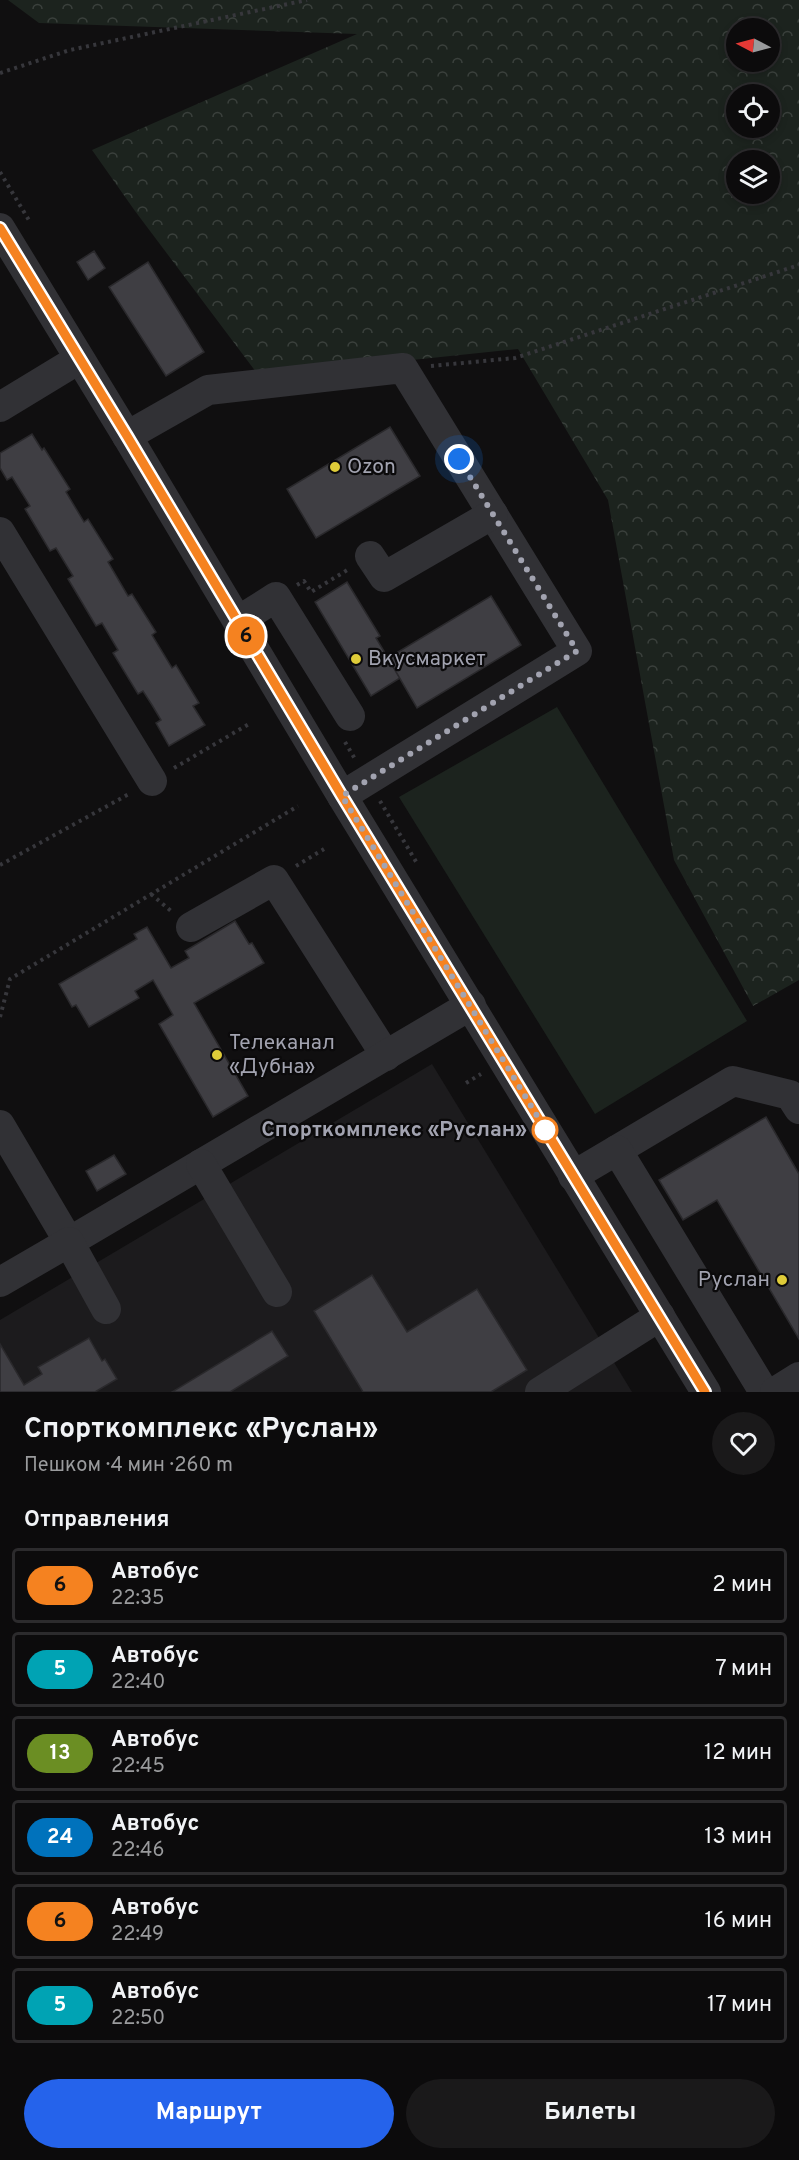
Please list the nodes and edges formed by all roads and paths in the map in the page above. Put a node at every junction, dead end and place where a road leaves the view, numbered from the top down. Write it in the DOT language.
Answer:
graph roads {
  1 [pos="307,0"];
  2 [pos="0,73"];
  3 [pos="0,228"];
  4 [pos="799,265"];
  5 [pos="80,359"];
  6 [pos="403,368"];
  7 [pos="0,407"];
  8 [pos="127,436"];
  9 [pos="493,514"];
  10 [pos="0,532"];
  11 [pos="370,556"];
  12 [pos="276,597"];
  13 [pos="238,621"];
  14 [pos="350,716"];
  15 [pos="249,724"];
  16 [pos="152,781"];
  17 [pos="342,796"];
  18 [pos="298,806"];
  19 [pos="324,849"];
  20 [pos="0,865"];
  21 [pos="274,880"];
  22 [pos="191,927"];
  23 [pos="471,1005"];
  24 [pos="0,1017"];
  25 [pos="386,1056"];
  26 [pos="799,1109"];
  27 [pos="0,1125"];
  28 [pos="617,1150"];
  29 [pos="201,1164"];
  30 [pos="573,1176"];
  31 [pos="69,1242"];
  32 [pos="0,1282"];
  33 [pos="277,1292"];
  34 [pos="106,1309"];
  35 [pos="660,1316"];
  36 [pos="799,1377"];
  37 [pos="540,1392"];
  38 [pos="706,1392"];
  39 [pos="764,1392"];
  40 [pos="775,1392"];
  1 -- 2 [label="path"];
  3 -- 5 [label="street"];
  4 -- 6 [label="path"];
  5 -- 7 [label="street"];
  5 -- 8 [label="street"];
  6 -- 8 [label="street"];
  6 -- 9 [label="street"];
  8 -- 13 [label="street"];
  9 -- 11 [label="street"];
  9 -- 17 [label="street"];
  10 -- 16 [label="street"];
  11 -- 12 [label="path"];
  12 -- 13 [label="street"];
  12 -- 14 [label="street"];
  13 -- 17 [label="street"];
  15 -- 16 [label="path"];
  16 -- 20 [label="path"];
  17 -- 23 [label="street"];
  18 -- 24 [label="path"];
  19 -- 21 [label="path"];
  21 -- 22 [label="street"];
  21 -- 25 [label="street"];
  23 -- 25 [label="street"];
  23 -- 30 [label="street"];
  25 -- 29 [label="street"];
  26 -- 28 [label="street"];
  27 -- 31 [label="street"];
  28 -- 30 [label="street"];
  28 -- 39 [label="street"];
  29 -- 31 [label="street"];
  29 -- 33 [label="street"];
  30 -- 35 [label="street"];
  31 -- 32 [label="street"];
  31 -- 34 [label="street"];
  35 -- 37 [label="street"];
  35 -- 38 [label="street"];
  36 -- 40 [label="street"];
}
